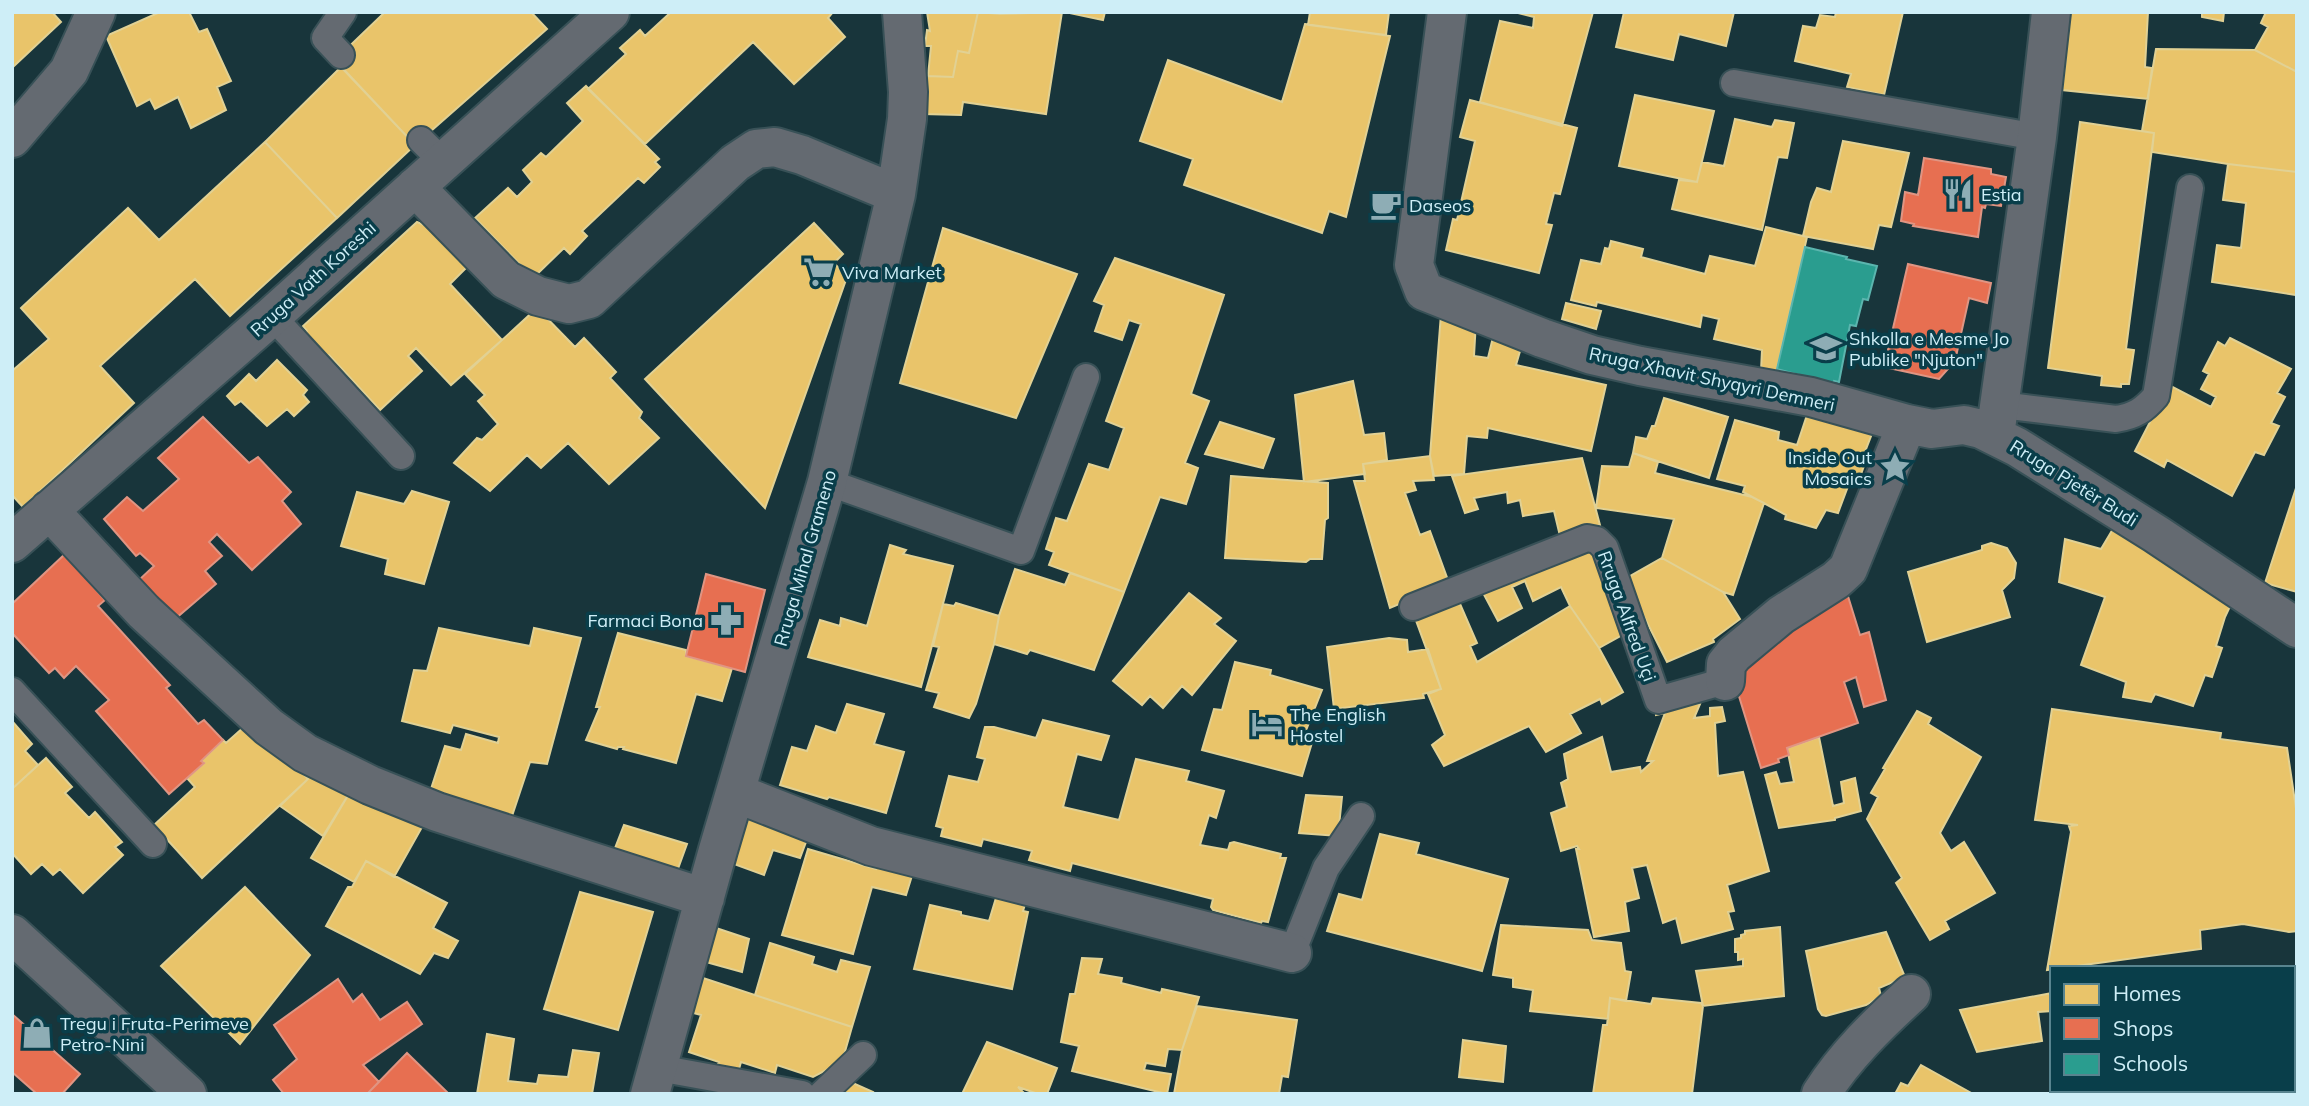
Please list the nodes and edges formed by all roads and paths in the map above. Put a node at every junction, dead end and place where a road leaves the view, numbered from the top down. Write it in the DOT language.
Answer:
graph roads {
  1 [pos="96,12"];
  2 [pos="343,12"];
  3 [pos="610,12"];
  4 [pos="902,12"];
  5 [pos="1447,12"];
  6 [pos="2051,12"];
  7 [pos="341,55"];
  8 [pos="1734,83"];
  9 [pos="2037,137"];
  10 [pos="12,138"];
  11 [pos="415,187"];
  12 [pos="2190,188"];
  13 [pos="896,194"];
  14 [pos="272,316"];
  15 [pos="1086,377"];
  16 [pos="1998,420"];
  17 [pos="1906,424"];
  18 [pos="401,456"];
  19 [pos="827,482"];
  20 [pos="49,510"];
  21 [pos="12,543"];
  22 [pos="1413,607"];
  23 [pos="2297,628"];
  24 [pos="1725,681"];
  25 [pos="12,691"];
  26 [pos="736,793"];
  27 [pos="1361,816"];
  28 [pos="153,844"];
  29 [pos="705,898"];
  30 [pos="12,934"];
  31 [pos="1292,953"];
  32 [pos="1911,994"];
  33 [pos="863,1055"];
  34 [pos="654,1081"];
  35 [pos="187,1094"];
  36 [pos="802,1094"];
  37 [pos="822,1094"];
  38 [pos="1821,1094"];
  1 -- 10 [label="street"];
  2 -- 7 [label="lane"];
  3 -- 11 [label="street, Rruga Vath Koreshi"];
  4 -- 13 [label="street, Rruga Mihal Grameno"];
  5 -- 17 [label="street, Rruga Xhavit Shyqyri Demneri"];
  6 -- 9 [label="street"];
  8 -- 9 [label="lane"];
  9 -- 16 [label="street"];
  11 -- 13 [label="street"];
  11 -- 14 [label="street, Rruga Vath Koreshi"];
  12 -- 16 [label="lane"];
  13 -- 19 [label="street, Rruga Mihal Grameno"];
  14 -- 18 [label="lane"];
  14 -- 20 [label="street, Rruga Vath Koreshi"];
  15 -- 19 [label="lane"];
  16 -- 17 [label="street, Rruga Xhavit Shyqyri Demneri"];
  16 -- 23 [label="street, Rruga Pjetër Budi"];
  17 -- 24 [label="street, Rruga Alfred Uçi"];
  19 -- 26 [label="street, Rruga Mihal Grameno"];
  20 -- 21 [label="street, Rruga Vath Koreshi"];
  20 -- 29 [label="street"];
  22 -- 24 [label="lane, Rruga Alfred Uçi"];
  25 -- 28 [label="lane"];
  26 -- 29 [label="street, Rruga Mihal Grameno"];
  26 -- 31 [label="street"];
  27 -- 31 [label="lane"];
  29 -- 34 [label="street, Rruga Mihal Grameno"];
  30 -- 35 [label="street"];
  32 -- 38 [label="street"];
  33 -- 37 [label="lane"];
  34 -- 36 [label="lane"];
}
